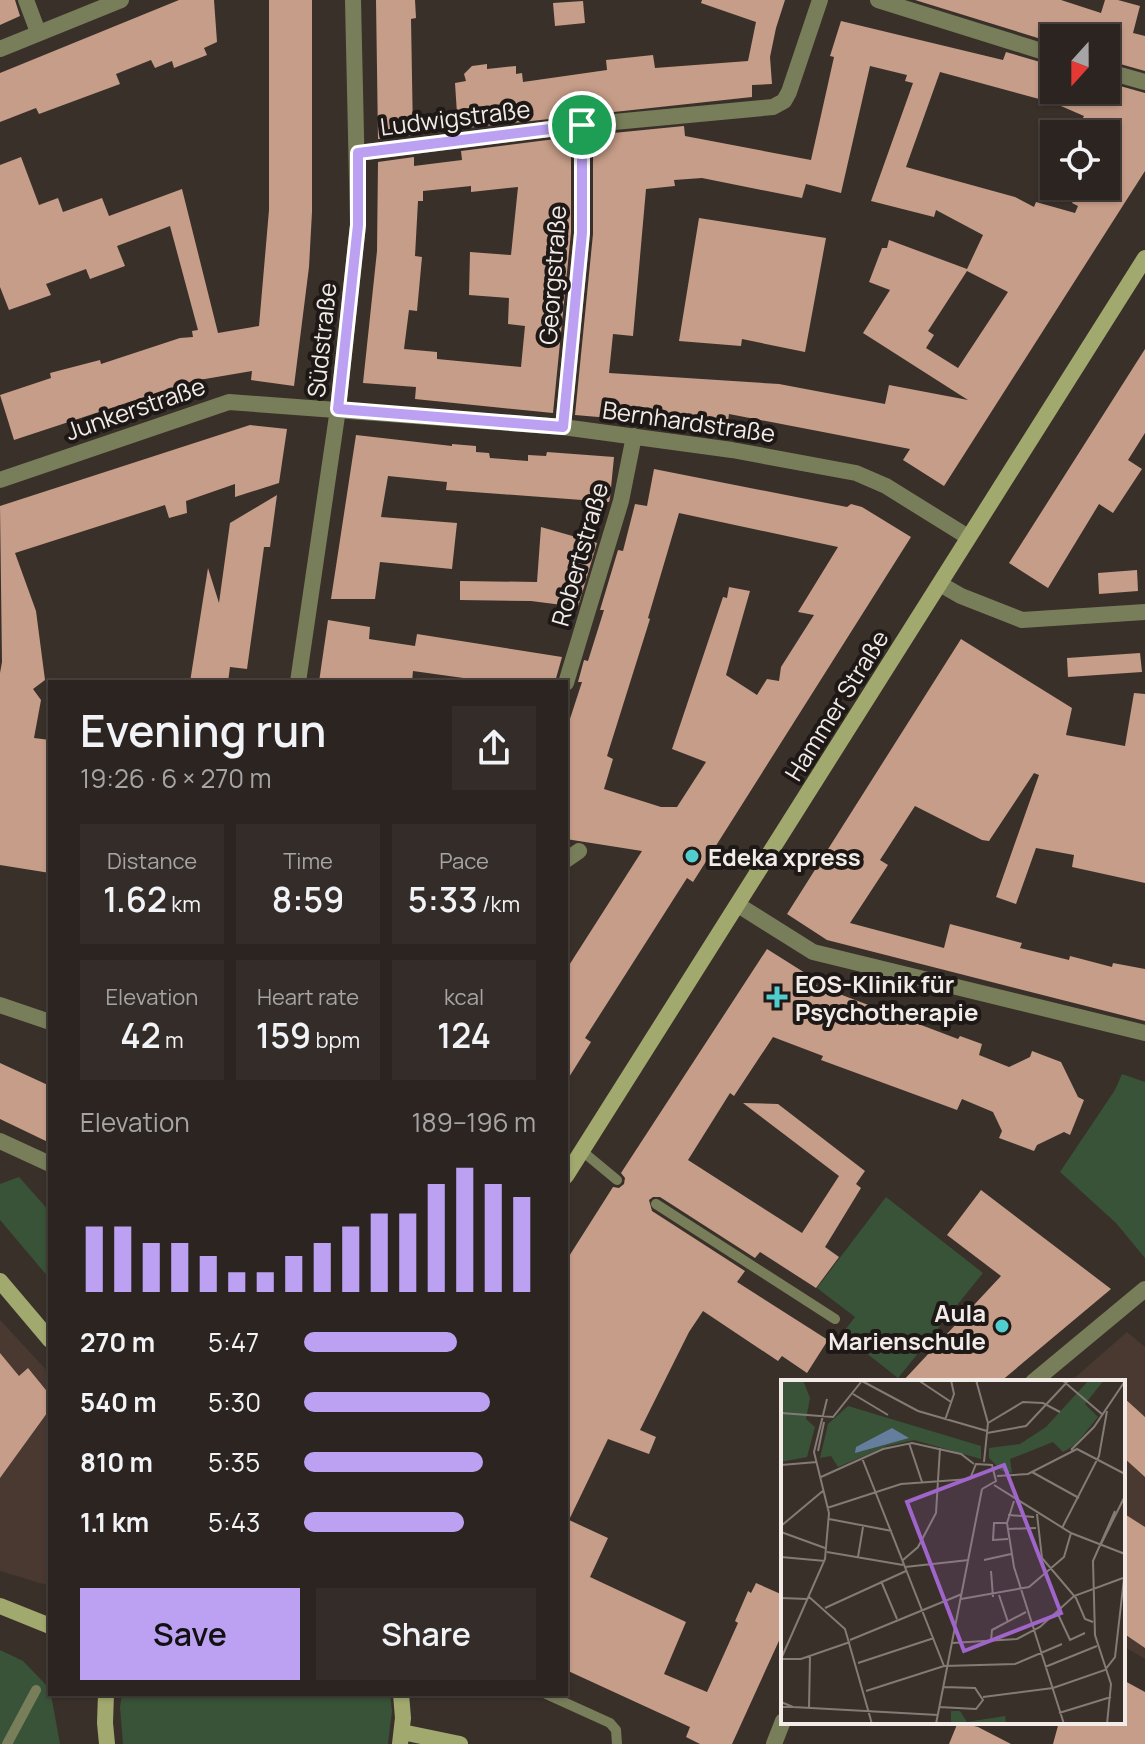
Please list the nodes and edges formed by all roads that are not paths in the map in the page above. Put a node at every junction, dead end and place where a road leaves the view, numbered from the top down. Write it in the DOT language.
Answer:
graph roads {
  1 [pos="26,0"];
  2 [pos="121,0"];
  3 [pos="353,0"];
  4 [pos="820,0"];
  5 [pos="878,0"];
  6 [pos="38,32"];
  7 [pos="0,49"];
  8 [pos="1040,51"];
  9 [pos="1120,75"];
  10 [pos="1145,82"];
  11 [pos="582,125"];
  12 [pos="358,153"];
  13 [pos="1145,258"];
  14 [pos="338,409"];
  15 [pos="563,427"];
  16 [pos="634,436"];
  17 [pos="0,480"];
  18 [pos="968,537"];
  19 [pos="940,584"];
  20 [pos="1145,612"];
  21 [pos="298,680"];
  22 [pos="567,680"];
  23 [pos="738,905"];
  24 [pos="0,1005"];
  25 [pos="48,1021"];
  26 [pos="1145,1033"];
  27 [pos="0,1141"];
  28 [pos="582,1151"];
  29 [pos="48,1163"];
  30 [pos="568,1173"];
  31 [pos="617,1180"];
  32 [pos="656,1204"];
  33 [pos="0,1281"];
  34 [pos="1145,1289"];
  35 [pos="835,1319"];
  36 [pos="48,1335"];
  37 [pos="1035,1380"];
  38 [pos="0,1606"];
  39 [pos="48,1625"];
  40 [pos="36,1690"];
  41 [pos="106,1696"];
  42 [pos="401,1696"];
  43 [pos="550,1696"];
  44 [pos="782,1724"];
  45 [pos="401,1738"];
  46 [pos="7,1744"];
  47 [pos="107,1744"];
  48 [pos="460,1744"];
  49 [pos="617,1744"];
  50 [pos="774,1744"];
  1 -- 6 [label="street"];
  2 -- 6 [label="street"];
  3 -- 12 [label="street, Südstraße"];
  4 -- 11 [label="street, Ludwigstraße"];
  5 -- 8 [label="street"];
  6 -- 7 [label="street"];
  9 -- 10 [label="street"];
  11 -- 12 [label="street, Ludwigstraße"];
  11 -- 15 [label="street, Georgstraße"];
  12 -- 14 [label="street, Südstraße"];
  13 -- 18 [label="main road, Hammer Straße"];
  14 -- 15 [label="street, Bernhardstraße"];
  14 -- 17 [label="street, Junkerstraße"];
  14 -- 21 [label="street, Südstraße"];
  15 -- 16 [label="street, Bernhardstraße"];
  16 -- 18 [label="street, Bernhardstraße"];
  16 -- 22 [label="street, Robertstraße"];
  18 -- 19 [label="main road, Hammer Straße"];
  19 -- 20 [label="street"];
  19 -- 23 [label="main road, Hammer Straße"];
  23 -- 26 [label="street"];
  23 -- 28 [label="main road, Hammer Straße"];
  24 -- 25 [label="street"];
  27 -- 29 [label="street"];
  28 -- 30 [label="main road, Hammer Straße"];
  28 -- 31 [label="lane"];
  32 -- 35 [label="lane"];
  33 -- 36 [label="main road"];
  34 -- 37 [label="street"];
  38 -- 39 [label="main road"];
  40 -- 46 [label="lane"];
  41 -- 47 [label="main road"];
  42 -- 45 [label="main road"];
  43 -- 49 [label="lane"];
  44 -- 50 [label="street"];
  45 -- 48 [label="main road"];
}
